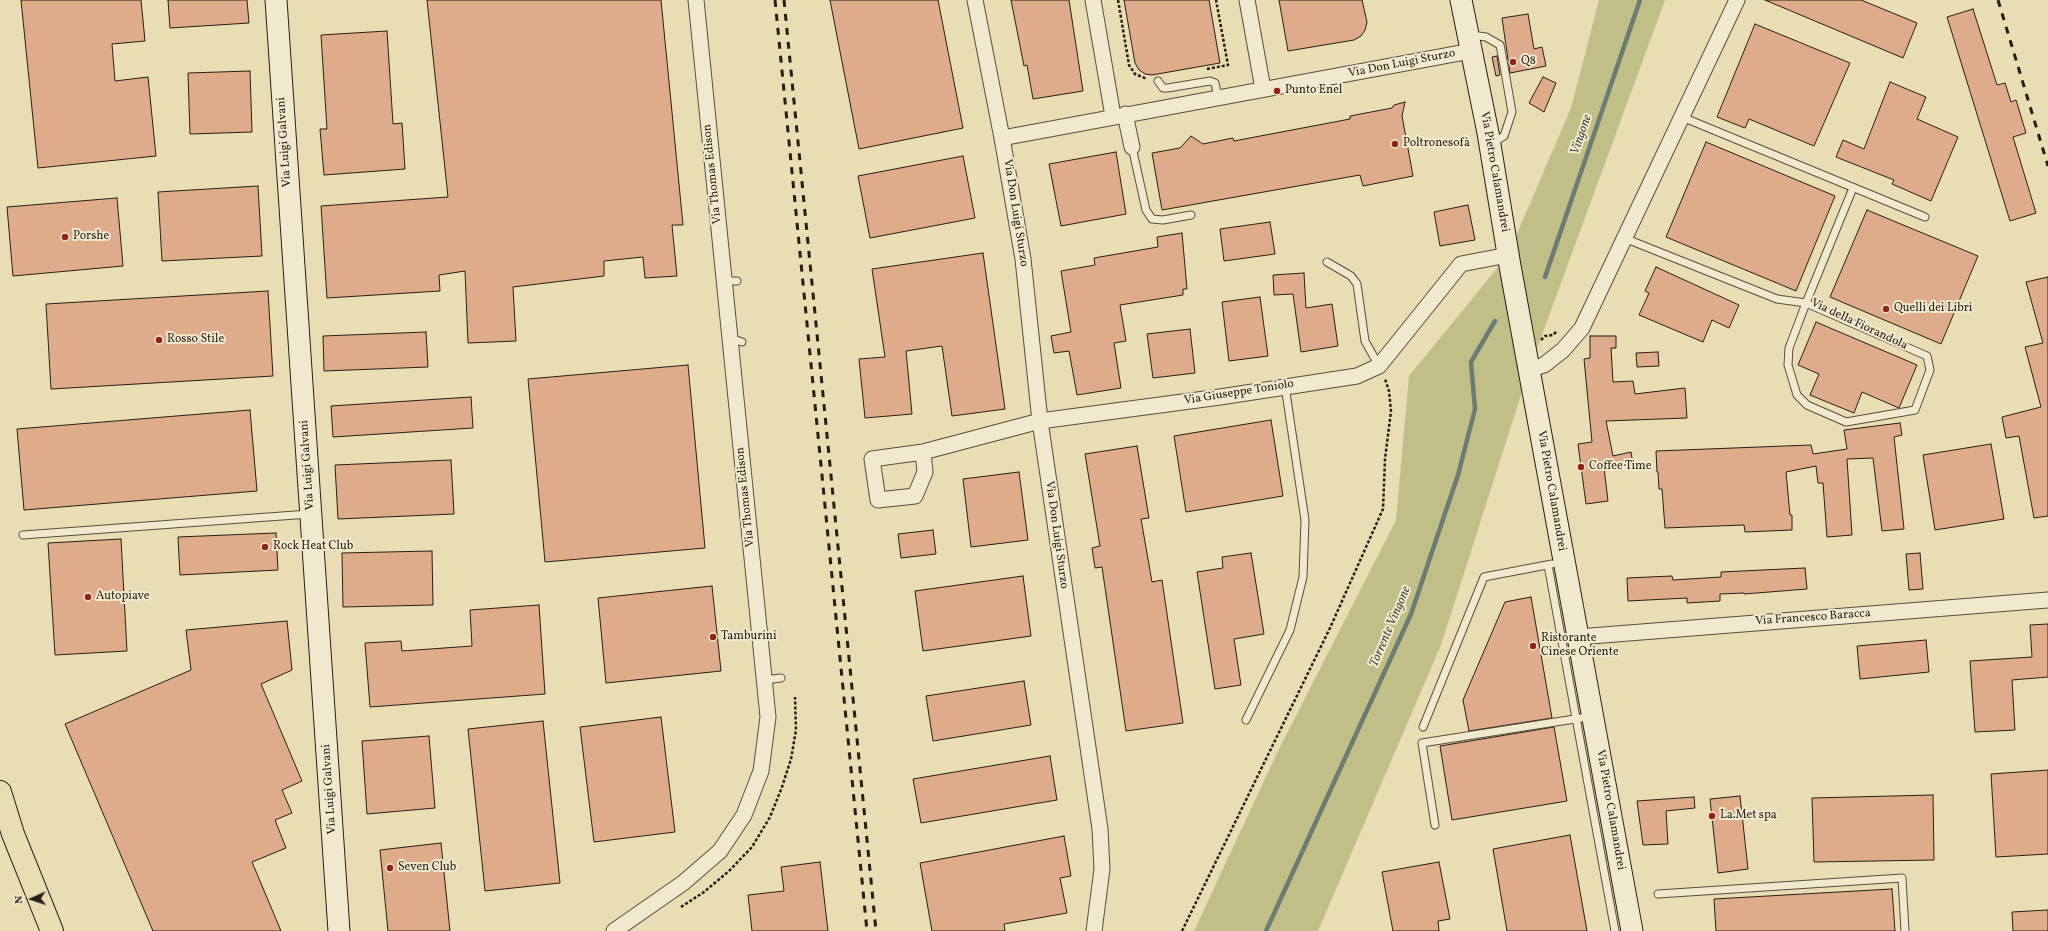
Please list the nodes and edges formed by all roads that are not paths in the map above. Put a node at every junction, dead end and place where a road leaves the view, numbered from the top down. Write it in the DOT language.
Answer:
graph roads {
  1 [pos="276,0"];
  2 [pos="696,0"];
  3 [pos="975,0"];
  4 [pos="1093,0"];
  5 [pos="1247,0"];
  6 [pos="1461,0"];
  7 [pos="1738,0"];
  8 [pos="1470,43"];
  9 [pos="1155,80"];
  10 [pos="1263,89"];
  11 [pos="1218,98"];
  12 [pos="1119,115"];
  13 [pos="1682,117"];
  14 [pos="1002,138"];
  15 [pos="1490,145"];
  16 [pos="1132,147"];
  17 [pos="1853,188"];
  18 [pos="1191,215"];
  19 [pos="1925,218"];
  20 [pos="1624,238"];
  21 [pos="1509,260"];
  22 [pos="1327,262"];
  23 [pos="1806,303"];
  24 [pos="1528,362"];
  25 [pos="1379,366"];
  26 [pos="1285,386"];
  27 [pos="1040,421"];
  28 [pos="923,452"];
  29 [pos="311,514"];
  30 [pos="23,535"];
  31 [pos="1556,564"];
  32 [pos="2048,600"];
  33 [pos="1578,636"];
  34 [pos="780,678"];
  35 [pos="764,680"];
  36 [pos="1584,717"];
  37 [pos="1246,720"];
  38 [pos="1422,727"];
  39 [pos="0,792"];
  40 [pos="1435,825"];
  41 [pos="1658,894"];
  42 [pos="52,931"];
  43 [pos="339,931"];
  44 [pos="614,931"];
  45 [pos="1094,931"];
  46 [pos="1615,931"];
  47 [pos="1632,931"];
  48 [pos="1905,931"];
  1 -- 29 [label="street, Via Luigi Galvani"];
  2 -- 35 [label="street, Via Thomas Edison"];
  3 -- 14 [label="street, Via Don Luigi Sturzo"];
  4 -- 12 [label="street"];
  5 -- 10 [label="street"];
  6 -- 8 [label="street, Via Pietro Calamandrei"];
  7 -- 13 [label="street"];
  8 -- 10 [label="street, Via Don Luigi Sturzo"];
  8 -- 15 [label="street, Via Pietro Calamandrei"];
  8 -- 15 [label="lane"];
  9 -- 11 [label="lane"];
  10 -- 11 [label="street, Via Don Luigi Sturzo"];
  11 -- 12 [label="street, Via Don Luigi Sturzo"];
  12 -- 14 [label="street, Via Don Luigi Sturzo"];
  12 -- 16 [label="street"];
  13 -- 17 [label="lane"];
  13 -- 20 [label="street"];
  14 -- 27 [label="street, Via Don Luigi Sturzo"];
  15 -- 21 [label="street, Via Pietro Calamandrei"];
  16 -- 18 [label="lane"];
  17 -- 19 [label="lane"];
  17 -- 23 [label="lane, Via della Fiorandola"];
  20 -- 23 [label="lane"];
  20 -- 24 [label="street"];
  21 -- 24 [label="street, Via Pietro Calamandrei"];
  21 -- 25 [label="street, Via Giuseppe Toniolo"];
  22 -- 25 [label="lane"];
  23 -- 23 [label="lane, Via della Fiorandola"];
  24 -- 31 [label="street, Via Pietro Calamandrei"];
  25 -- 26 [label="street, Via Giuseppe Toniolo"];
  26 -- 27 [label="street, Via Giuseppe Toniolo"];
  26 -- 37 [label="lane"];
  27 -- 28 [label="street, Via Giuseppe Toniolo"];
  27 -- 45 [label="street, Via Don Luigi Sturzo"];
  29 -- 30 [label="lane"];
  29 -- 43 [label="street, Via Luigi Galvani"];
  31 -- 33 [label="street, Via Pietro Calamandrei"];
  31 -- 36 [label="lane"];
  31 -- 38 [label="lane"];
  32 -- 33 [label="street, Via Francesco Baracca"];
  33 -- 36 [label="street, Via Pietro Calamandrei"];
  34 -- 35 [label="lane"];
  35 -- 44 [label="street, Via Thomas Edison"];
  36 -- 40 [label="lane"];
  36 -- 46 [label="lane"];
  36 -- 47 [label="street, Via Pietro Calamandrei"];
  39 -- 42 [label="main road"];
  41 -- 48 [label="lane"];
}
